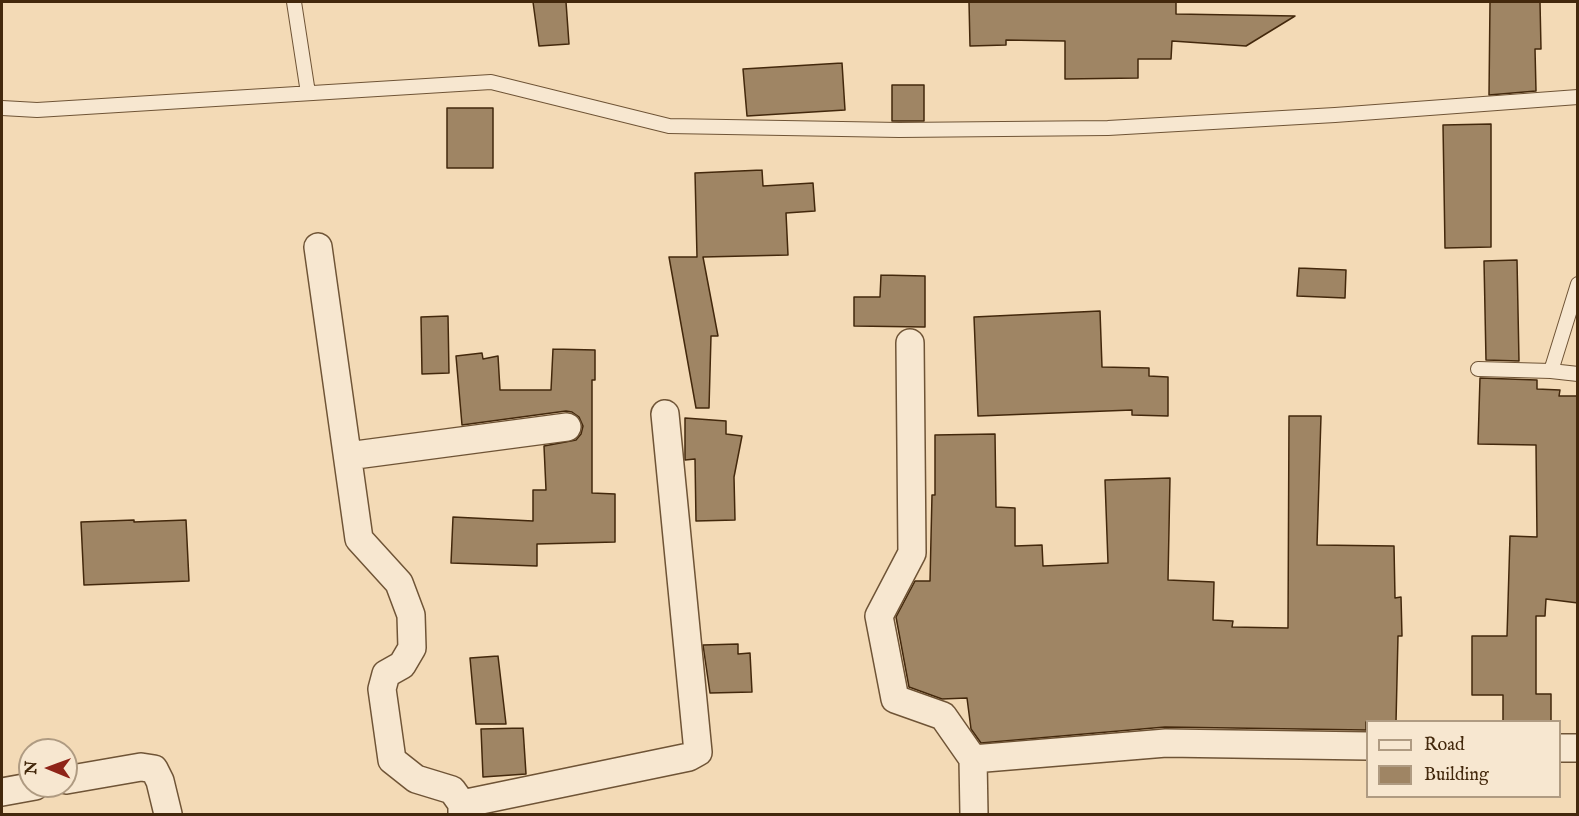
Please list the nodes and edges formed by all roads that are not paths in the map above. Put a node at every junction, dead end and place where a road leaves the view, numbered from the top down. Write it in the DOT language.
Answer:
graph roads {
  1 [pos="294,2"];
  2 [pos="308,93"];
  3 [pos="1578,97"];
  4 [pos="2,108"];
  5 [pos="318,247"];
  6 [pos="1578,284"];
  7 [pos="910,343"];
  8 [pos="1478,369"];
  9 [pos="1551,371"];
  10 [pos="1578,374"];
  11 [pos="666,414"];
  12 [pos="567,427"];
  13 [pos="348,456"];
  14 [pos="1366,746"];
  15 [pos="1561,748"];
  16 [pos="1578,748"];
  17 [pos="973,759"];
  18 [pos="78,778"];
  19 [pos="18,789"];
  20 [pos="2,792"];
  21 [pos="462,809"];
  22 [pos="168,814"];
  23 [pos="974,814"];
  1 -- 2 [label="lane"];
  2 -- 3 [label="lane"];
  2 -- 4 [label="lane"];
  5 -- 13 [label="street"];
  6 -- 9 [label="lane"];
  7 -- 17 [label="street"];
  8 -- 9 [label="lane"];
  9 -- 10 [label="lane"];
  11 -- 21 [label="street"];
  12 -- 13 [label="street"];
  13 -- 21 [label="street"];
  14 -- 17 [label="street"];
  15 -- 16 [label="street"];
  17 -- 23 [label="street"];
  18 -- 22 [label="street"];
  19 -- 20 [label="street"];
}
